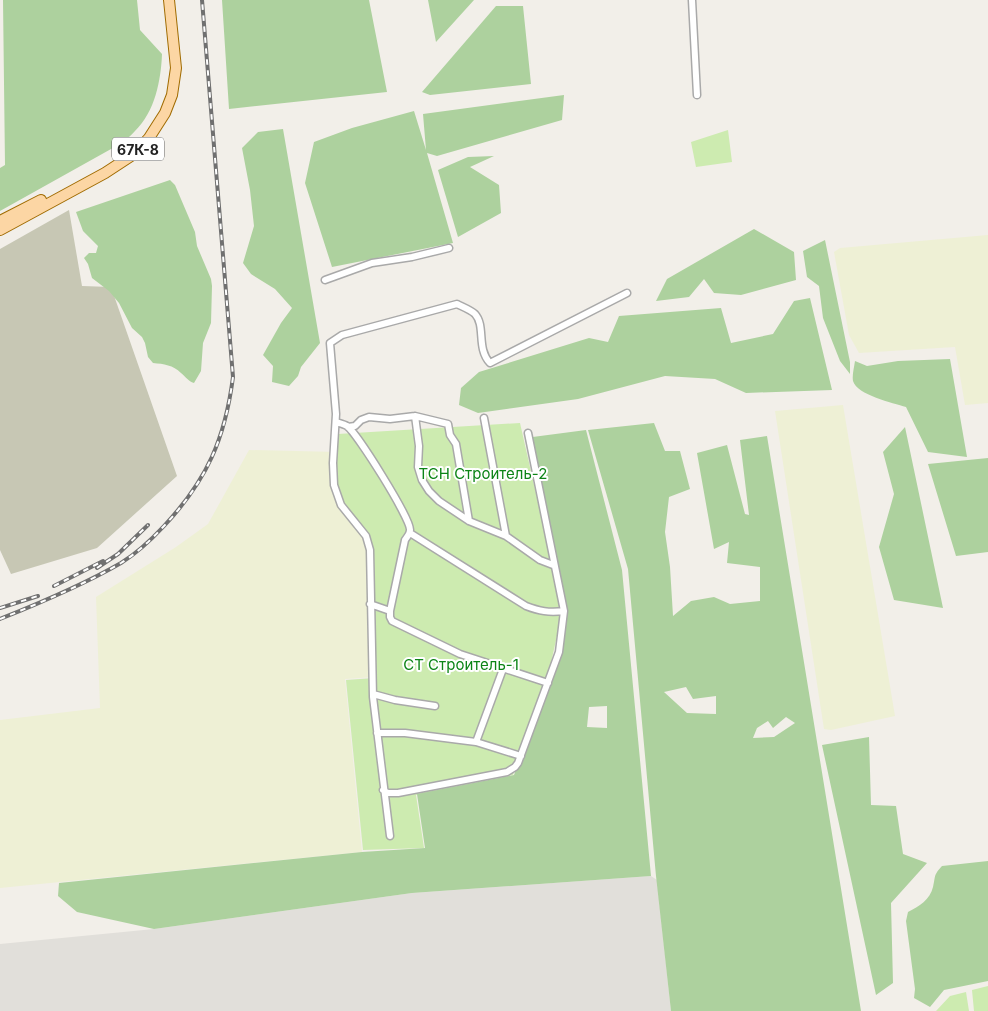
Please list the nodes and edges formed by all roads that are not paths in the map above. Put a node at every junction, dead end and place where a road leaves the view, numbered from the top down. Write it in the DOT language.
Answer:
graph roads {
  1 [pos="164,0"];
  2 [pos="170,0"];
  3 [pos="692,0"];
  4 [pos="697,96"];
  5 [pos="0,220"];
  6 [pos="0,230"];
  7 [pos="448,248"];
  8 [pos="325,280"];
  9 [pos="627,294"];
  10 [pos="415,416"];
  11 [pos="484,418"];
  12 [pos="336,422"];
  13 [pos="348,427"];
  14 [pos="528,433"];
  15 [pos="469,520"];
  16 [pos="410,533"];
  17 [pos="506,536"];
  18 [pos="554,565"];
  19 [pos="370,604"];
  20 [pos="390,611"];
  21 [pos="564,611"];
  22 [pos="503,669"];
  23 [pos="548,683"];
  24 [pos="373,694"];
  25 [pos="435,706"];
  26 [pos="377,733"];
  27 [pos="476,742"];
  28 [pos="521,756"];
  29 [pos="383,790"];
  30 [pos="390,836"];
  1 -- 5 [label="main road, 67К-8"];
  2 -- 6 [label="main road, 67К-8"];
  3 -- 4 [label="street"];
  7 -- 8 [label="street"];
  9 -- 12 [label="street"];
  10 -- 13 [label="street"];
  10 -- 15 [label="street"];
  10 -- 15 [label="street"];
  11 -- 17 [label="street"];
  12 -- 13 [label="street"];
  12 -- 19 [label="street"];
  13 -- 16 [label="street"];
  14 -- 18 [label="street"];
  15 -- 17 [label="street"];
  16 -- 20 [label="street"];
  16 -- 21 [label="street"];
  17 -- 18 [label="street"];
  18 -- 21 [label="street"];
  19 -- 20 [label="street"];
  19 -- 24 [label="street"];
  20 -- 22 [label="street"];
  21 -- 23 [label="street"];
  22 -- 23 [label="street"];
  22 -- 27 [label="street"];
  23 -- 28 [label="street"];
  24 -- 25 [label="street"];
  24 -- 26 [label="street"];
  26 -- 27 [label="street"];
  26 -- 29 [label="street"];
  27 -- 28 [label="street"];
  28 -- 29 [label="street"];
  29 -- 30 [label="street"];
}
